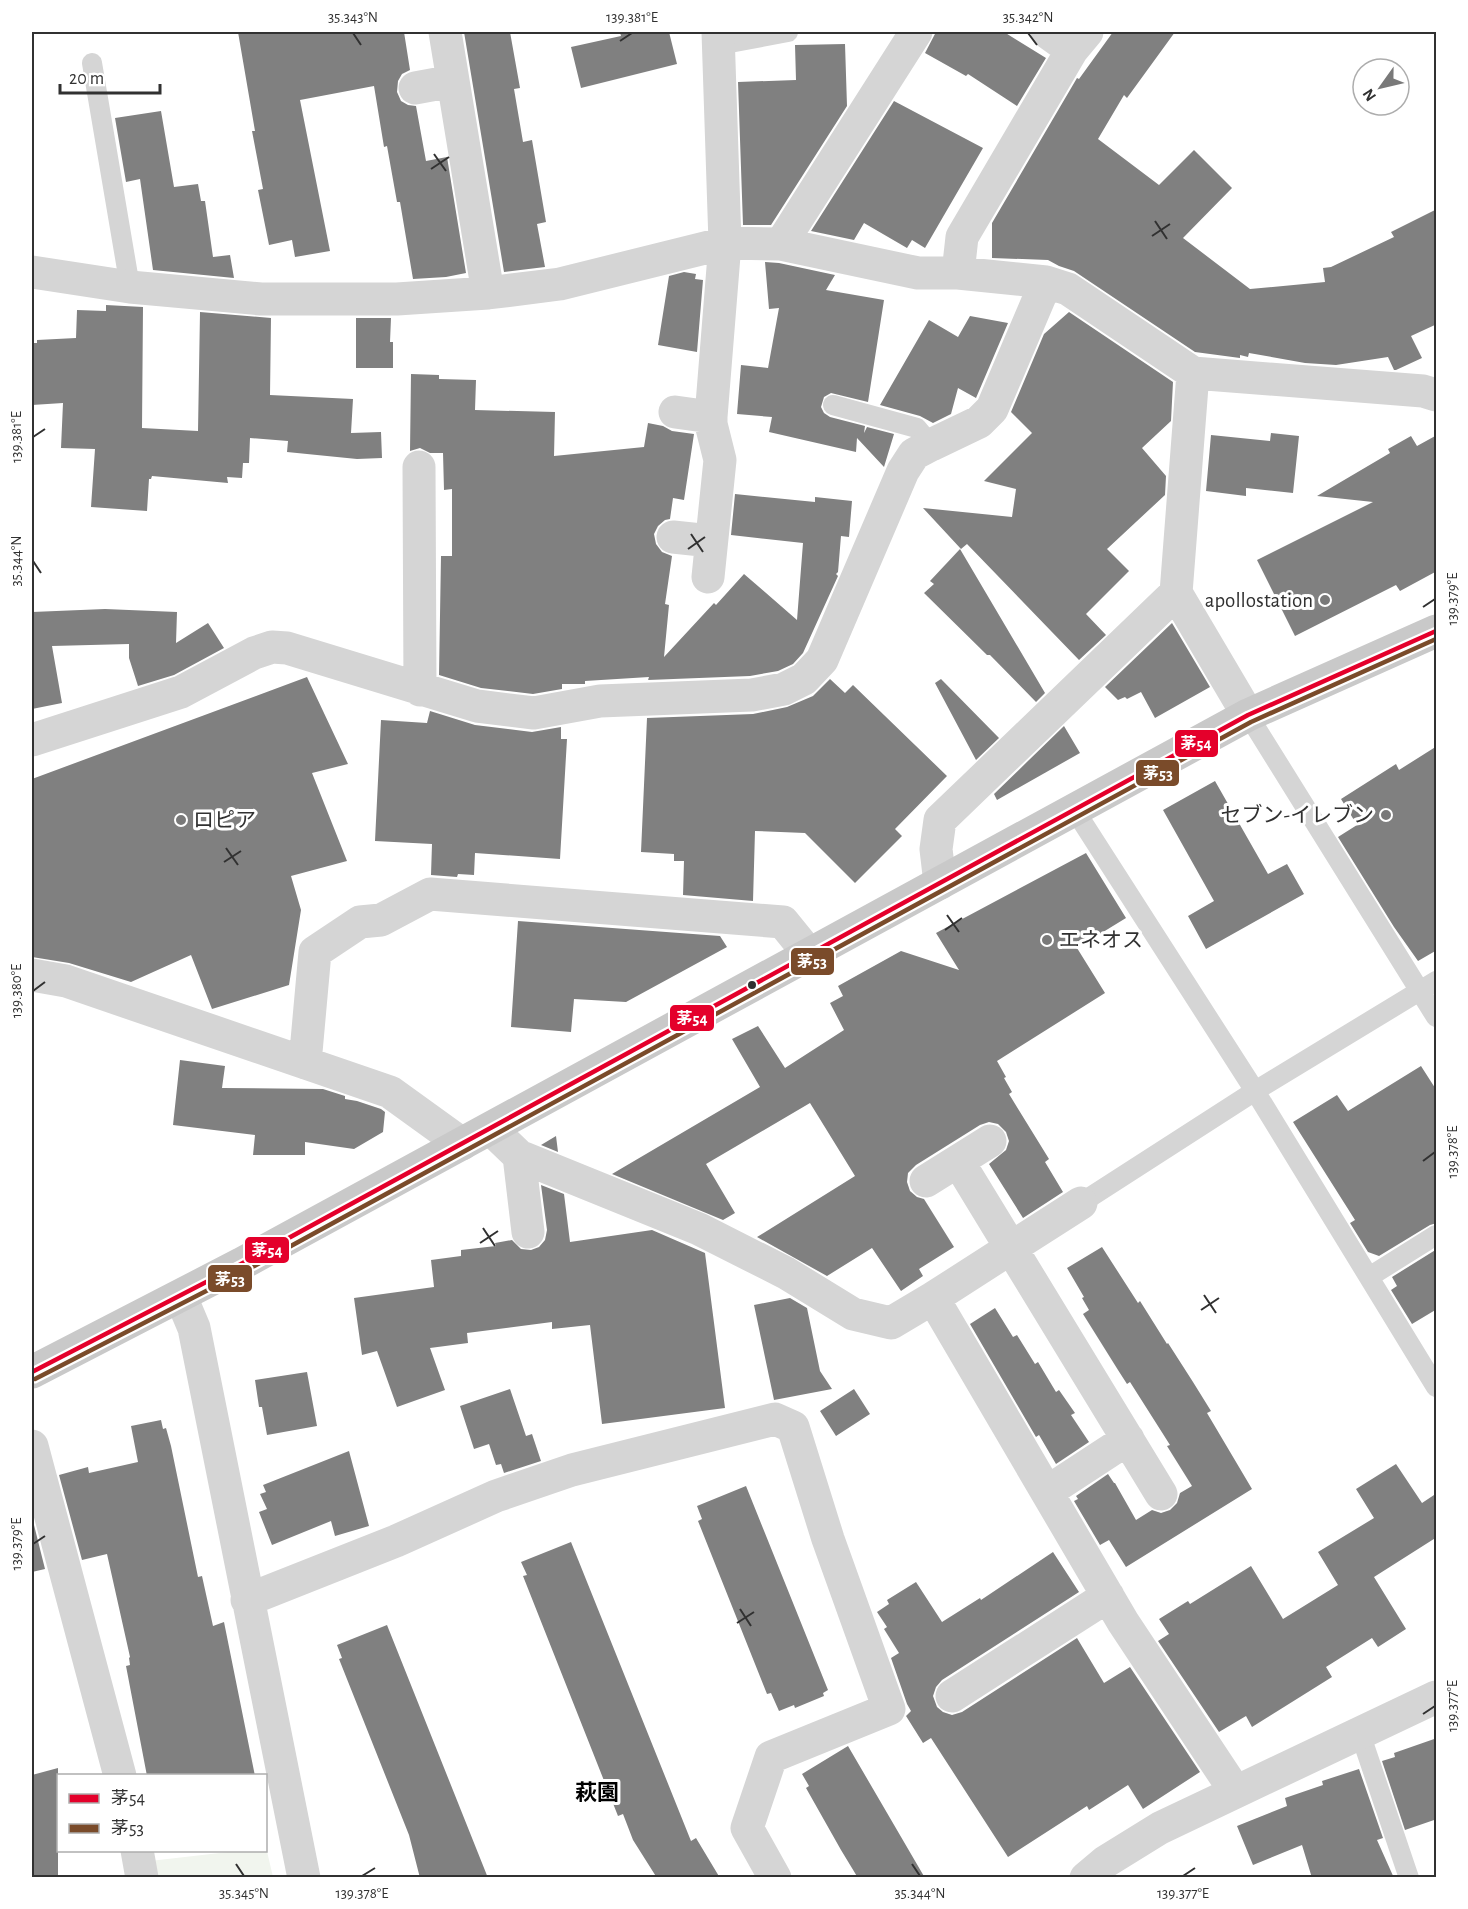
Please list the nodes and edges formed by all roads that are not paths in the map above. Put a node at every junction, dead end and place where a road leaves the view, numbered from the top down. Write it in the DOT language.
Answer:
graph roads {
  1 [pos="445,32"];
  2 [pos="788,32"];
  3 [pos="916,32"];
  4 [pos="718,38"];
  5 [pos="1069,38"];
  6 [pos="92,63"];
  7 [pos="453,81"];
  8 [pos="415,88"];
  9 [pos="725,243"];
  10 [pos="781,244"];
  11 [pos="32,272"];
  12 [pos="958,273"];
  13 [pos="1046,282"];
  14 [pos="130,287"];
  15 [pos="488,293"];
  16 [pos="1193,373"];
  17 [pos="1432,387"];
  18 [pos="833,405"];
  19 [pos="675,412"];
  20 [pos="711,417"];
  21 [pos="931,444"];
  22 [pos="419,467"];
  23 [pos="673,537"];
  24 [pos="711,541"];
  25 [pos="708,577"];
  26 [pos="1176,593"];
  27 [pos="1437,631"];
  28 [pos="420,690"];
  29 [pos="1248,716"];
  30 [pos="32,740"];
  31 [pos="1074,809"];
  32 [pos="940,883"];
  33 [pos="809,954"];
  34 [pos="32,975"];
  35 [pos="1429,986"];
  36 [pos="1437,1017"];
  37 [pos="305,1063"];
  38 [pos="1255,1091"];
  39 [pos="491,1129"];
  40 [pos="990,1141"];
  41 [pos="462,1144"];
  42 [pos="519,1156"];
  43 [pos="958,1161"];
  44 [pos="926,1181"];
  45 [pos="1081,1203"];
  46 [pos="528,1232"];
  47 [pos="1437,1235"];
  48 [pos="1012,1248"];
  49 [pos="1369,1277"];
  50 [pos="180,1297"];
  51 [pos="933,1298"];
  52 [pos="32,1372"];
  53 [pos="1437,1387"];
  54 [pos="1128,1439"];
  55 [pos="32,1446"];
  56 [pos="1047,1492"];
  57 [pos="1161,1494"];
  58 [pos="1108,1596"];
  59 [pos="247,1600"];
  60 [pos="952,1696"];
  61 [pos="1437,1697"];
  62 [pos="1360,1733"];
  63 [pos="119,1774"];
  64 [pos="1234,1791"];
  65 [pos="137,1852"];
  66 [pos="142,1878"];
  67 [pos="304,1878"];
  68 [pos="775,1878"];
  69 [pos="1086,1878"];
  70 [pos="1409,1878"];
  1 -- 7 [label="street"];
  2 -- 4 [label="lane"];
  3 -- 10 [label="street"];
  4 -- 9 [label="street"];
  5 -- 12 [label="street"];
  6 -- 14 [label="lane"];
  7 -- 8 [label="street"];
  7 -- 15 [label="street"];
  9 -- 10 [label="street"];
  9 -- 15 [label="street"];
  9 -- 20 [label="street"];
  10 -- 12 [label="street"];
  11 -- 14 [label="street"];
  12 -- 13 [label="street"];
  13 -- 16 [label="street"];
  13 -- 21 [label="street"];
  14 -- 15 [label="street"];
  16 -- 17 [label="street"];
  16 -- 26 [label="street"];
  18 -- 21 [label="lane"];
  19 -- 20 [label="street"];
  20 -- 24 [label="street"];
  21 -- 28 [label="street"];
  22 -- 28 [label="street"];
  23 -- 24 [label="street"];
  24 -- 25 [label="street"];
  26 -- 29 [label="street"];
  26 -- 32 [label="street"];
  27 -- 29 [label="main road"];
  28 -- 30 [label="street"];
  29 -- 31 [label="main road"];
  29 -- 35 [label="lane"];
  31 -- 32 [label="main road"];
  31 -- 38 [label="lane"];
  32 -- 33 [label="main road"];
  33 -- 37 [label="street"];
  33 -- 39 [label="main road"];
  34 -- 37 [label="street"];
  35 -- 36 [label="lane"];
  35 -- 38 [label="lane"];
  37 -- 41 [label="street"];
  38 -- 45 [label="lane"];
  38 -- 49 [label="lane"];
  39 -- 41 [label="main road"];
  39 -- 42 [label="street"];
  40 -- 43 [label="street"];
  41 -- 50 [label="main road"];
  42 -- 46 [label="street"];
  42 -- 51 [label="street"];
  43 -- 44 [label="street"];
  43 -- 48 [label="street"];
  45 -- 48 [label="street"];
  47 -- 49 [label="lane"];
  48 -- 51 [label="street"];
  48 -- 54 [label="street"];
  49 -- 53 [label="lane"];
  50 -- 52 [label="main road"];
  50 -- 59 [label="street"];
  51 -- 56 [label="street"];
  54 -- 56 [label="street"];
  54 -- 57 [label="street"];
  55 -- 63 [label="street"];
  56 -- 58 [label="street"];
  58 -- 60 [label="street"];
  58 -- 64 [label="street"];
  59 -- 67 [label="street"];
  59 -- 68 [label="street"];
  61 -- 62 [label="street"];
  62 -- 64 [label="street"];
  62 -- 70 [label="lane"];
  64 -- 69 [label="street"];
  65 -- 66 [label="street"];
}
